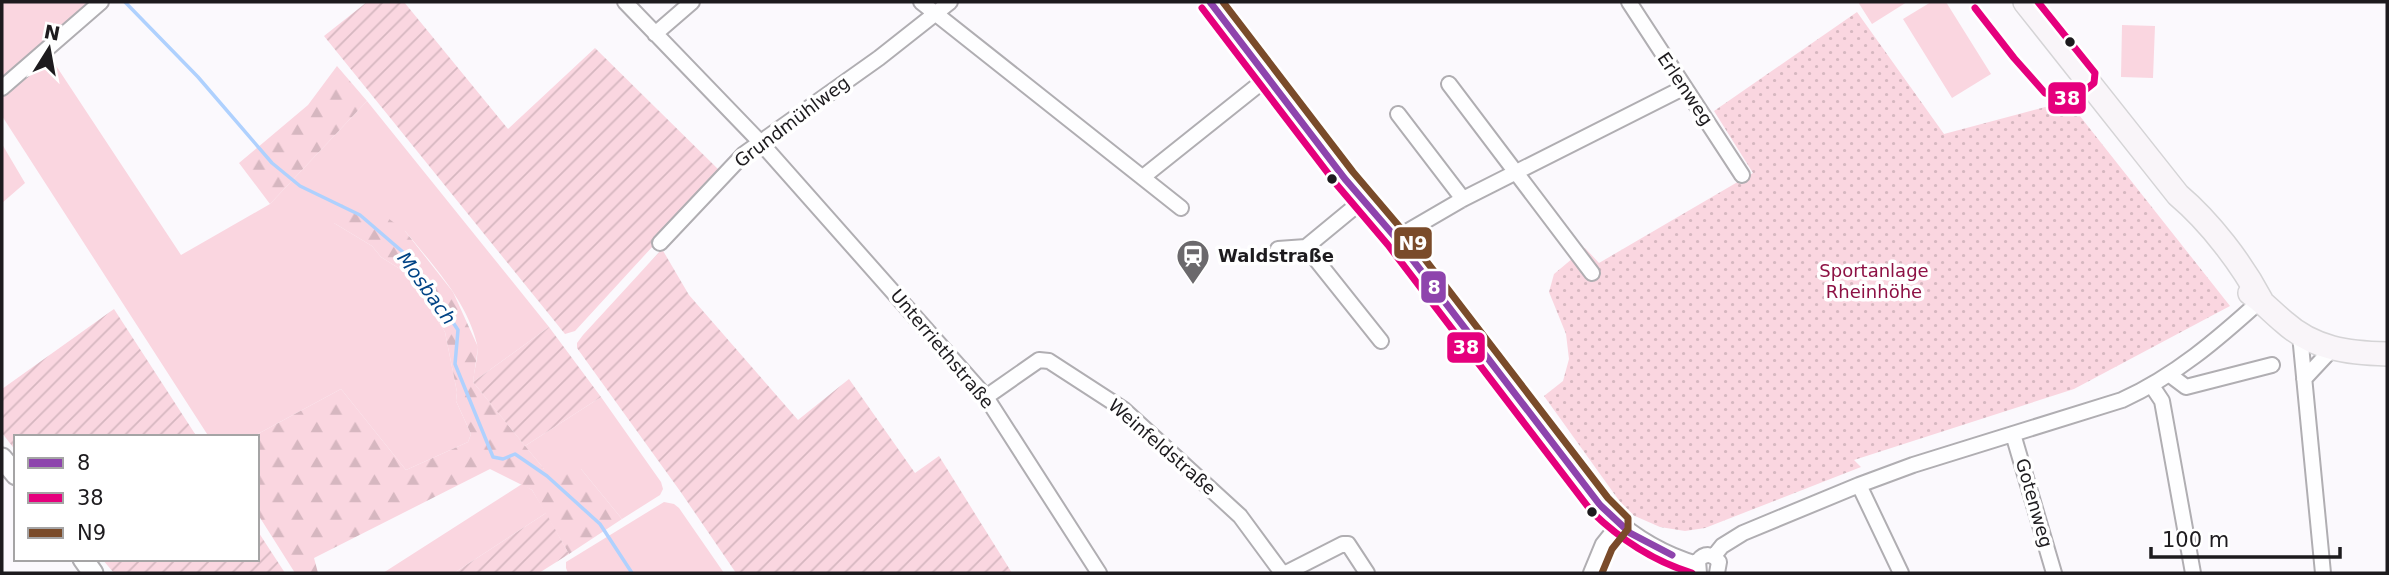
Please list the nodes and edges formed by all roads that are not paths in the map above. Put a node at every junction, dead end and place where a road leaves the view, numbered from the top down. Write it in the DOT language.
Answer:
graph roads {
  1 [pos="102,2"];
  2 [pos="625,2"];
  3 [pos="692,2"];
  4 [pos="921,2"];
  5 [pos="950,2"];
  6 [pos="1210,2"];
  7 [pos="1629,2"];
  8 [pos="2025,2"];
  9 [pos="935,14"];
  10 [pos="655,34"];
  11 [pos="1267,78"];
  12 [pos="1449,84"];
  13 [pos="2,88"];
  14 [pos="1683,88"];
  15 [pos="1398,114"];
  16 [pos="761,143"];
  17 [pos="1516,171"];
  18 [pos="1742,175"];
  19 [pos="1143,177"];
  20 [pos="1463,199"];
  21 [pos="1363,200"];
  22 [pos="1181,208"];
  23 [pos="1396,238"];
  24 [pos="660,243"];
  25 [pos="1306,247"];
  26 [pos="1278,249"];
  27 [pos="1592,273"];
  28 [pos="2261,300"];
  29 [pos="2300,335"];
  30 [pos="1381,341"];
  31 [pos="2332,349"];
  32 [pos="2387,354"];
  33 [pos="2272,365"];
  34 [pos="2170,375"];
  35 [pos="2304,379"];
  36 [pos="2151,386"];
  37 [pos="986,397"];
  38 [pos="2013,433"];
  39 [pos="2,458"];
  40 [pos="14,473"];
  41 [pos="1859,485"];
  42 [pos="1619,524"];
  43 [pos="1718,551"];
  44 [pos="1688,563"];
  45 [pos="1099,573"];
  46 [pos="1284,573"];
  47 [pos="1367,573"];
  48 [pos="1591,573"];
  49 [pos="1717,573"];
  50 [pos="1901,573"];
  51 [pos="2054,573"];
  52 [pos="2193,573"];
  53 [pos="2323,573"];
  1 -- 13 [label="street"];
  2 -- 10 [label="street, Unterriethstraße"];
  3 -- 10 [label="street"];
  4 -- 9 [label="street"];
  5 -- 9 [label="street, Grundmühlweg"];
  6 -- 11 [label="street"];
  7 -- 14 [label="street, Erlenweg"];
  8 -- 28 [label="main road"];
  9 -- 16 [label="street, Grundmühlweg"];
  9 -- 19 [label="street"];
  10 -- 16 [label="street, Unterriethstraße"];
  11 -- 19 [label="street"];
  11 -- 21 [label="street"];
  12 -- 17 [label="street"];
  14 -- 17 [label="street"];
  14 -- 18 [label="street, Erlenweg"];
  15 -- 20 [label="street"];
  16 -- 24 [label="street, Grundmühlweg"];
  16 -- 37 [label="street, Unterriethstraße"];
  17 -- 20 [label="street"];
  17 -- 27 [label="street"];
  19 -- 22 [label="street"];
  20 -- 23 [label="street"];
  21 -- 23 [label="street"];
  21 -- 25 [label="street"];
  23 -- 42 [label="street"];
  25 -- 26 [label="street"];
  25 -- 30 [label="street"];
  28 -- 29 [label="main road"];
  28 -- 34 [label="street"];
  29 -- 31 [label="main road"];
  29 -- 35 [label="street"];
  31 -- 32 [label="main road"];
  31 -- 35 [label="street"];
  33 -- 34 [label="street"];
  34 -- 36 [label="street"];
  35 -- 53 [label="street"];
  36 -- 38 [label="street"];
  36 -- 52 [label="street"];
  37 -- 45 [label="street, Unterriethstraße"];
  37 -- 46 [label="street, Weinfeldstraße"];
  38 -- 41 [label="street"];
  38 -- 51 [label="street, Gotenweg"];
  39 -- 40 [label="street"];
  41 -- 43 [label="street"];
  41 -- 50 [label="street"];
  42 -- 44 [label="street"];
  42 -- 48 [label="street"];
  43 -- 44 [label="street"];
  43 -- 49 [label="street"];
  46 -- 47 [label="street, Weinfeldstraße"];
}
